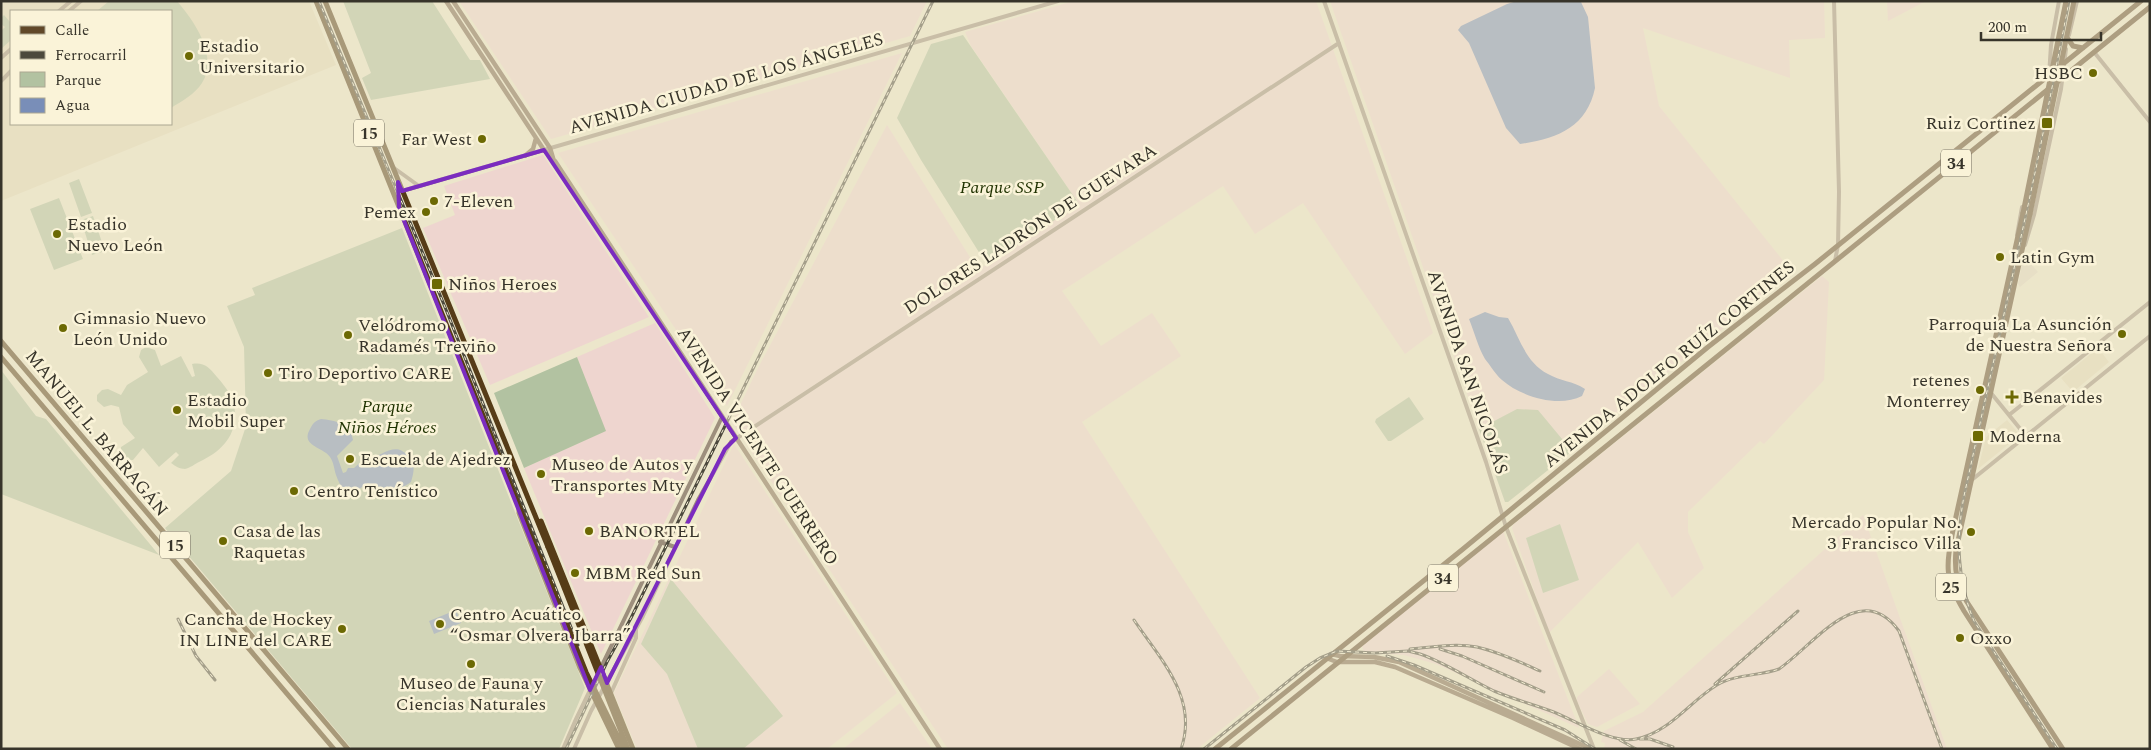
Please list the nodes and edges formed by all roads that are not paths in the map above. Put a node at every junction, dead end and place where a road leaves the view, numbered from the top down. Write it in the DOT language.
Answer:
graph roads {
  1 [pos="71,1"];
  2 [pos="81,1"];
  3 [pos="316,1"];
  4 [pos="325,1"];
  5 [pos="446,1"];
  6 [pos="453,1"];
  7 [pos="1058,1"];
  8 [pos="1324,1"];
  9 [pos="1834,1"];
  10 [pos="2059,1"];
  11 [pos="2066,1"];
  12 [pos="2076,1"];
  13 [pos="2141,1"];
  14 [pos="2150,7"];
  15 [pos="60,10"];
  16 [pos="70,10"];
  17 [pos="335,26"];
  18 [pos="2068,39"];
  19 [pos="1339,43"];
  20 [pos="2051,44"];
  21 [pos="2084,48"];
  22 [pos="2066,49"];
  23 [pos="2094,52"];
  24 [pos="2064,64"];
  25 [pos="2049,76"];
  26 [pos="2062,77"];
  27 [pos="2046,90"];
  28 [pos="2044,100"];
  29 [pos="2057,107"];
  30 [pos="2150,122"];
  31 [pos="536,138"];
  32 [pos="550,148"];
  33 [pos="544,150"];
  34 [pos="526,155"];
  35 [pos="553,159"];
  36 [pos="392,166"];
  37 [pos="398,182"];
  38 [pos="419,186"];
  39 [pos="402,191"];
  40 [pos="399,208"];
  41 [pos="2017,236"];
  42 [pos="1838,245"];
  43 [pos="2025,245"];
  44 [pos="1843,255"];
  45 [pos="1835,261"];
  46 [pos="2150,302"];
  47 [pos="461,334"];
  48 [pos="2150,336"];
  49 [pos="1,341"];
  50 [pos="1,346"];
  51 [pos="10,351"];
  52 [pos="458,352"];
  53 [pos="1,357"];
  54 [pos="1991,393"];
  55 [pos="2010,415"];
  56 [pos="722,417"];
  57 [pos="2026,436"];
  58 [pos="736,438"];
  59 [pos="1974,479"];
  60 [pos="1963,487"];
  61 [pos="519,503"];
  62 [pos="1503,516"];
  63 [pos="536,518"];
  64 [pos="1506,527"];
  65 [pos="660,542"];
  66 [pos="675,547"];
  67 [pos="1382,614"];
  68 [pos="1388,623"];
  69 [pos="636,629"];
  70 [pos="1331,654"];
  71 [pos="1344,656"];
  72 [pos="1326,658"];
  73 [pos="1338,662"];
  74 [pos="601,667"];
  75 [pos="1299,679"];
  76 [pos="607,683"];
  77 [pos="1307,687"];
  78 [pos="590,690"];
  79 [pos="611,692"];
  80 [pos="613,699"];
  81 [pos="596,701"];
  82 [pos="619,714"];
  83 [pos="609,728"];
  84 [pos="1579,748"];
  85 [pos="334,749"];
  86 [pos="348,749"];
  87 [pos="563,749"];
  88 [pos="574,749"];
  89 [pos="619,749"];
  90 [pos="624,749"];
  91 [pos="628,749"];
  92 [pos="633,749"];
  93 [pos="940,749"];
  94 [pos="1215,749"];
  95 [pos="1231,749"];
  96 [pos="1592,749"];
  97 [pos="2054,749"];
  98 [pos="2063,749"];
  1 -- 15 [label="street"];
  2 -- 16 [label="street"];
  3 -- 17 [label="highway"];
  3 -- 40 [label="highway, 15"];
  4 -- 17 [label="highway, 15"];
  5 -- 31 [label="main road, AVENIDA VICENTE GUERRERO"];
  6 -- 32 [label="main road, AVENIDA VICENTE GUERRERO"];
  7 -- 32 [label="street, AVENIDA CIUDAD DE LOS ÁNGELES"];
  8 -- 19 [label="street, AVENIDA SAN NICOLÁS"];
  9 -- 42 [label="street"];
  10 -- 20 [label="street"];
  11 -- 41 [label="main road, 25, bridge"];
  12 -- 18 [label="street"];
  12 -- 43 [label="main road, 25, bridge"];
  13 -- 21 [label="main road, AVENIDA ADOLFO RUÍZ CORTINES / 34"];
  14 -- 23 [label="main road, AVENIDA ADOLFO RUÍZ CORTINES / 34"];
  17 -- 36 [label="highway, 15"];
  18 -- 21 [label="main road"];
  18 -- 22 [label="street"];
  19 -- 58 [label="street, DOLORES LADRÒN DE GUEVARA"];
  19 -- 62 [label="street, AVENIDA SAN NICOLÁS"];
  20 -- 22 [label="street"];
  20 -- 25 [label="street"];
  21 -- 24 [label="main road, AVENIDA ADOLFO RUÍZ CORTINES / 34"];
  22 -- 24 [label="street"];
  23 -- 26 [label="main road, AVENIDA ADOLFO RUÍZ CORTINES / 34"];
  23 -- 30 [label="street"];
  24 -- 25 [label="main road, AVENIDA ADOLFO RUÍZ CORTINES / 34"];
  24 -- 26 [label="street"];
  25 -- 27 [label="street"];
  25 -- 42 [label="main road, AVENIDA ADOLFO RUÍZ CORTINES / 34"];
  26 -- 27 [label="main road, AVENIDA ADOLFO RUÍZ CORTINES / 34"];
  26 -- 29 [label="street"];
  27 -- 28 [label="street"];
  27 -- 44 [label="main road, AVENIDA ADOLFO RUÍZ CORTINES / 34"];
  28 -- 29 [label="street"];
  28 -- 41 [label="street"];
  29 -- 43 [label="street"];
  31 -- 33 [label="main road, AVENIDA VICENTE GUERRERO"];
  31 -- 34 [label="main road"];
  32 -- 33 [label="street, AVENIDA CIUDAD DE LOS ÁNGELES"];
  32 -- 35 [label="main road, AVENIDA VICENTE GUERRERO"];
  33 -- 34 [label="street, AVENIDA CIUDAD DE LOS ÁNGELES"];
  33 -- 35 [label="main road, AVENIDA VICENTE GUERRERO"];
  34 -- 38 [label="street, AVENIDA CIUDAD DE LOS ÁNGELES"];
  35 -- 56 [label="main road, AVENIDA VICENTE GUERRERO"];
  36 -- 37 [label="highway, 15"];
  36 -- 38 [label="street"];
  37 -- 39 [label="highway, 15"];
  37 -- 40 [label="highway"];
  38 -- 39 [label="street, AVENIDA CIUDAD DE LOS ÁNGELES"];
  39 -- 47 [label="highway, 15"];
  40 -- 52 [label="highway, 15"];
  41 -- 60 [label="main road, 25"];
  42 -- 44 [label="street"];
  42 -- 45 [label="street"];
  42 -- 62 [label="main road, AVENIDA ADOLFO RUÍZ CORTINES / 34"];
  43 -- 54 [label="main road, 25"];
  44 -- 45 [label="main road, AVENIDA ADOLFO RUÍZ CORTINES / 34"];
  45 -- 64 [label="main road, AVENIDA ADOLFO RUÍZ CORTINES / 34"];
  46 -- 55 [label="street"];
  47 -- 52 [label="highway"];
  47 -- 63 [label="highway, 15"];
  48 -- 57 [label="street"];
  49 -- 51 [label="highway, MANUEL L. BARRAGÁN / 15"];
  50 -- 51 [label="highway"];
  51 -- 86 [label="highway, MANUEL L. BARRAGÁN / 15"];
  52 -- 61 [label="highway, 15"];
  53 -- 85 [label="highway, MANUEL L. BARRAGÁN / 15"];
  54 -- 55 [label="street"];
  54 -- 59 [label="main road, 25"];
  55 -- 57 [label="street"];
  56 -- 58 [label="main road, AVENIDA VICENTE GUERRERO"];
  56 -- 65 [label="street"];
  57 -- 59 [label="street"];
  58 -- 66 [label="street, DOLORES LADRÒN DE GUEVARA"];
  58 -- 93 [label="main road, AVENIDA VICENTE GUERRERO"];
  59 -- 60 [label="street"];
  59 -- 98 [label="main road, 25"];
  60 -- 97 [label="main road, 25"];
  61 -- 78 [label="highway"];
  61 -- 90 [label="highway, 15, bridge"];
  62 -- 64 [label="street, AVENIDA SAN NICOLÁS"];
  62 -- 67 [label="main road, AVENIDA ADOLFO RUÍZ CORTINES / 34"];
  63 -- 74 [label="highway"];
  63 -- 91 [label="highway, 15, bridge"];
  64 -- 68 [label="main road, AVENIDA ADOLFO RUÍZ CORTINES / 34"];
  64 -- 96 [label="street, AVENIDA SAN NICOLÁS"];
  65 -- 66 [label="street"];
  65 -- 74 [label="street"];
  66 -- 69 [label="street, DOLORES LADRÒN DE GUEVARA"];
  67 -- 68 [label="main road"];
  67 -- 70 [label="main road, AVENIDA ADOLFO RUÍZ CORTINES / 34"];
  68 -- 71 [label="main road, AVENIDA ADOLFO RUÍZ CORTINES / 34"];
  69 -- 76 [label="street"];
  69 -- 79 [label="street"];
  70 -- 71 [label="main road"];
  70 -- 72 [label="main road, AVENIDA ADOLFO RUÍZ CORTINES / 34"];
  71 -- 73 [label="main road, AVENIDA ADOLFO RUÍZ CORTINES / 34"];
  71 -- 96 [label="main road"];
  72 -- 73 [label="main road"];
  72 -- 75 [label="main road, AVENIDA ADOLFO RUÍZ CORTINES / 34"];
  73 -- 77 [label="main road, AVENIDA ADOLFO RUÍZ CORTINES / 34"];
  73 -- 84 [label="main road"];
  74 -- 76 [label="highway"];
  74 -- 78 [label="street"];
  75 -- 77 [label="main road"];
  75 -- 94 [label="main road, AVENIDA ADOLFO RUÍZ CORTINES / 34"];
  76 -- 78 [label="highway"];
  76 -- 79 [label="highway"];
  76 -- 81 [label="street"];
  77 -- 95 [label="main road, AVENIDA ADOLFO RUÍZ CORTINES / 34"];
  78 -- 81 [label="highway"];
  78 -- 87 [label="street"];
  79 -- 80 [label="highway"];
  80 -- 81 [label="highway"];
  80 -- 82 [label="highway"];
  81 -- 83 [label="highway"];
  81 -- 88 [label="street"];
  82 -- 83 [label="highway"];
  82 -- 92 [label="highway"];
  83 -- 89 [label="highway"];
}
